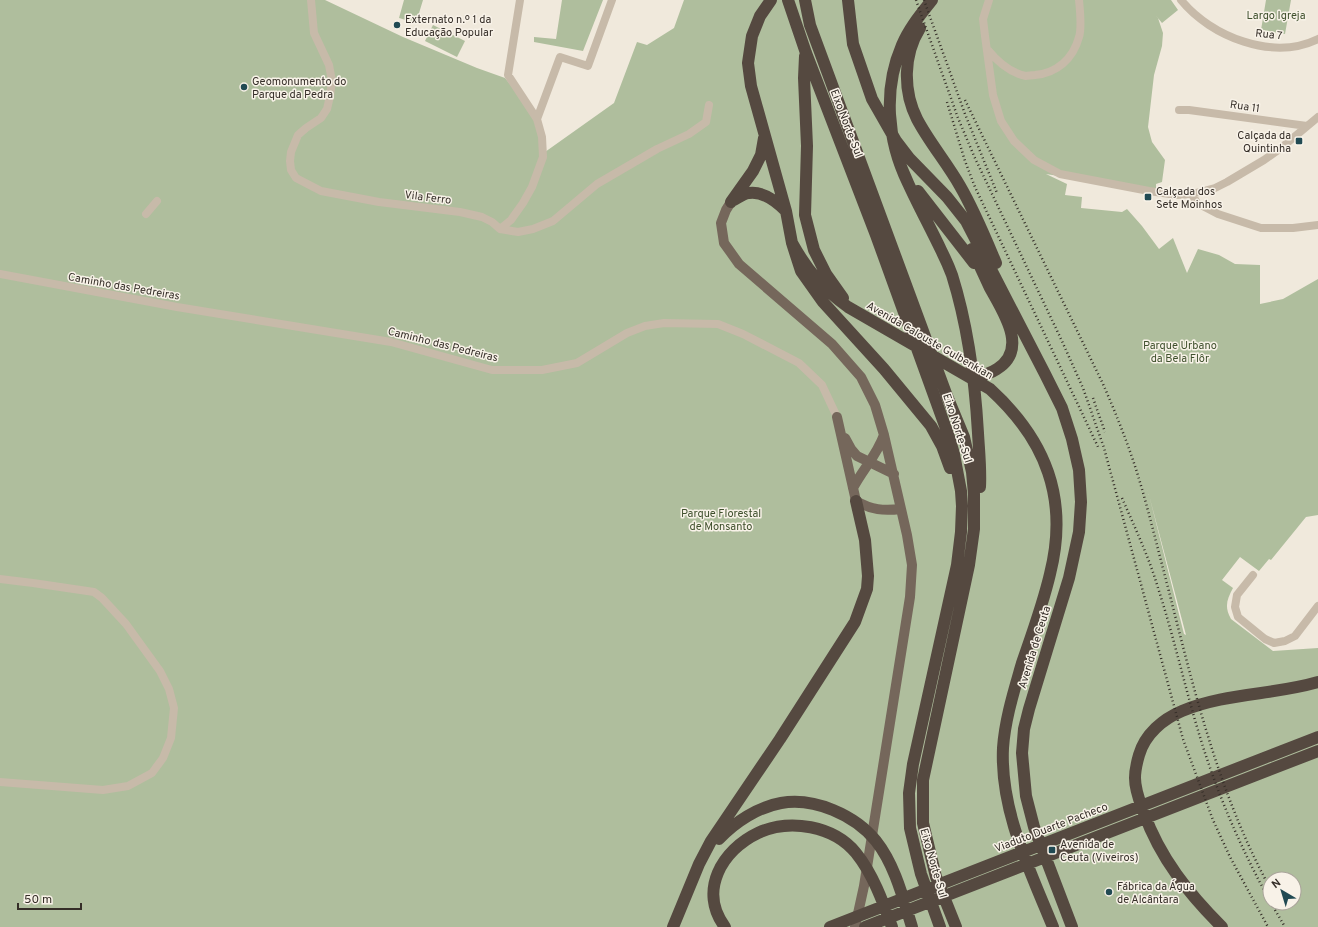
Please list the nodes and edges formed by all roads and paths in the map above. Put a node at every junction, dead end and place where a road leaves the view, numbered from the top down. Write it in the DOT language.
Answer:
graph roads {
  1 [pos="312,0"];
  2 [pos="520,0"];
  3 [pos="612,0"];
  4 [pos="771,0"];
  5 [pos="805,0"];
  6 [pos="848,0"];
  7 [pos="932,0"];
  8 [pos="936,0"];
  9 [pos="989,0"];
  10 [pos="1079,0"];
  11 [pos="1181,0"];
  12 [pos="788,1"];
  13 [pos="1318,39"];
  14 [pos="987,49"];
  15 [pos="806,53"];
  16 [pos="709,105"];
  17 [pos="1179,110"];
  18 [pos="1318,117"];
  19 [pos="537,119"];
  20 [pos="1307,126"];
  21 [pos="765,135"];
  22 [pos="901,166"];
  23 [pos="936,186"];
  24 [pos="1192,194"];
  25 [pos="157,200"];
  26 [pos="731,202"];
  27 [pos="786,211"];
  28 [pos="146,214"];
  29 [pos="1318,225"];
  30 [pos="500,229"];
  31 [pos="792,243"];
  32 [pos="0,274"];
  33 [pos="984,277"];
  34 [pos="848,307"];
  35 [pos="963,373"];
  36 [pos="1045,374"];
  37 [pos="998,397"];
  38 [pos="837,417"];
  39 [pos="884,435"];
  40 [pos="869,463"];
  41 [pos="894,474"];
  42 [pos="853,488"];
  43 [pos="856,501"];
  44 [pos="901,509"];
  45 [pos="975,518"];
  46 [pos="962,522"];
  47 [pos="1050,574"];
  48 [pos="1253,575"];
  49 [pos="1069,578"];
  50 [pos="0,579"];
  51 [pos="1318,606"];
  52 [pos="1318,682"];
  53 [pos="1010,705"];
  54 [pos="1029,709"];
  55 [pos="1318,737"];
  56 [pos="1318,751"];
  57 [pos="0,782"];
  58 [pos="692,880"];
  59 [pos="673,927"];
  60 [pos="725,927"];
  61 [pos="830,927"];
  62 [pos="855,927"];
  63 [pos="865,927"];
  64 [pos="892,927"];
  65 [pos="912,927"];
  66 [pos="940,927"];
  67 [pos="956,927"];
  68 [pos="1053,927"];
  69 [pos="1072,927"];
  70 [pos="1222,927"];
  1 -- 30 [label="street, Vila Ferro"];
  2 -- 19 [label="street"];
  3 -- 19 [label="street"];
  4 -- 21 [label="highway"];
  5 -- 45 [label="highway, Eixo Norte-Sul"];
  6 -- 23 [label="highway"];
  7 -- 22 [label="highway"];
  8 -- 36 [label="highway"];
  9 -- 14 [label="street"];
  10 -- 14 [label="street"];
  11 -- 13 [label="street, Rua 7"];
  12 -- 15 [label="highway, Eixo Norte-Sul"];
  14 -- 24 [label="street"];
  15 -- 34 [label="highway"];
  15 -- 46 [label="highway, Eixo Norte-Sul"];
  16 -- 30 [label="street, Vila Ferro"];
  17 -- 20 [label="street, Rua 11"];
  18 -- 20 [label="street"];
  19 -- 30 [label="street"];
  20 -- 24 [label="street"];
  21 -- 26 [label="highway"];
  21 -- 27 [label="highway"];
  22 -- 33 [label="highway"];
  22 -- 45 [label="highway"];
  23 -- 33 [label="highway"];
  23 -- 36 [label="highway"];
  24 -- 29 [label="street"];
  25 -- 28 [label="street"];
  26 -- 27 [label="highway"];
  26 -- 39 [label="main road"];
  27 -- 31 [label="highway"];
  31 -- 34 [label="highway, Avenida Calouste Gulbenkian"];
  31 -- 46 [label="highway"];
  32 -- 38 [label="street, Caminho das Pedreiras"];
  33 -- 35 [label="highway"];
  34 -- 35 [label="highway, Avenida Calouste Gulbenkian"];
  35 -- 37 [label="highway, Avenida Calouste Gulbenkian"];
  36 -- 49 [label="highway, Avenida de Ceuta"];
  37 -- 47 [label="highway, Avenida de Ceuta"];
  38 -- 40 [label="main road"];
  38 -- 42 [label="main road"];
  39 -- 40 [label="main road"];
  39 -- 41 [label="main road"];
  40 -- 41 [label="main road"];
  40 -- 42 [label="main road"];
  41 -- 44 [label="main road"];
  42 -- 43 [label="main road"];
  43 -- 44 [label="main road"];
  43 -- 58 [label="highway"];
  44 -- 62 [label="main road"];
  45 -- 67 [label="highway, Eixo Norte-Sul"];
  46 -- 66 [label="highway, Eixo Norte-Sul"];
  47 -- 49 [label="highway"];
  47 -- 53 [label="highway, Avenida de Ceuta"];
  48 -- 51 [label="street"];
  49 -- 54 [label="highway, Avenida de Ceuta"];
  50 -- 57 [label="street"];
  52 -- 70 [label="highway"];
  53 -- 54 [label="highway"];
  53 -- 68 [label="highway, Avenida de Ceuta"];
  54 -- 69 [label="highway, Avenida de Ceuta"];
  55 -- 61 [label="highway, Viaduto Duarte Pacheco"];
  56 -- 63 [label="highway"];
  58 -- 59 [label="highway"];
  58 -- 65 [label="highway"];
  60 -- 64 [label="highway"];
}
